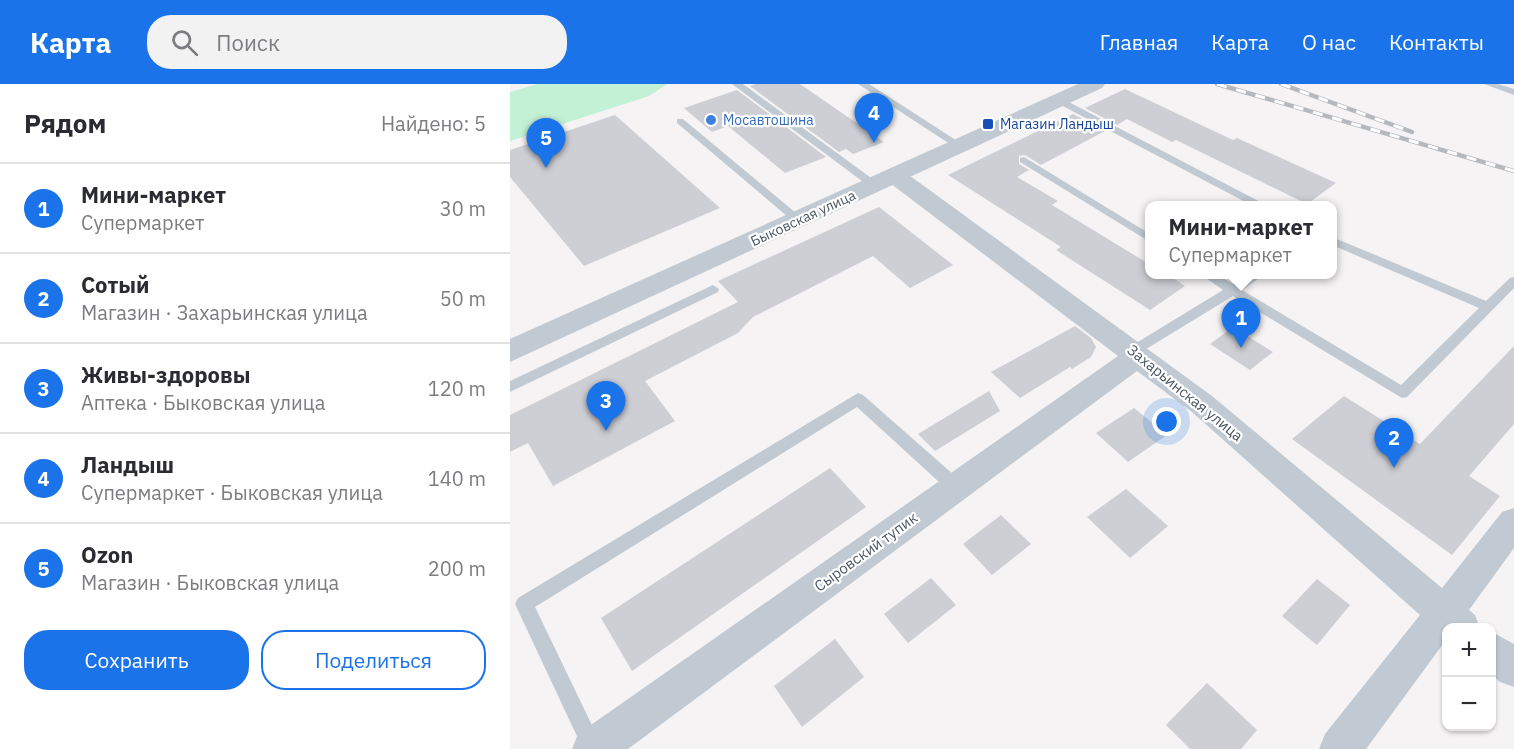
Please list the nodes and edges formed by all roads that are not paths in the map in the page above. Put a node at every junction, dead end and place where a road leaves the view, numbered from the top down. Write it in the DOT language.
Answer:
graph roads {
  1 [pos="737,84"];
  2 [pos="863,84"];
  3 [pos="1095,84"];
  4 [pos="1489,84"];
  5 [pos="1510,88"];
  6 [pos="1060,101"];
  7 [pos="680,121"];
  8 [pos="960,146"];
  9 [pos="1024,160"];
  10 [pos="884,180"];
  11 [pos="1253,201"];
  12 [pos="798,220"];
  13 [pos="1145,236"];
  14 [pos="1337,242"];
  15 [pos="1214,279"];
  16 [pos="1251,279"];
  17 [pos="1514,281"];
  18 [pos="713,289"];
  19 [pos="1232,291"];
  20 [pos="1489,307"];
  21 [pos="510,351"];
  22 [pos="1136,353"];
  23 [pos="510,387"];
  24 [pos="956,487"];
  25 [pos="1514,522"];
  26 [pos="1453,621"];
  27 [pos="1496,655"];
  28 [pos="1514,668"];
  29 [pos="593,749"];
  30 [pos="1340,749"];
  1 -- 10 [label="lane"];
  2 -- 8 [label="lane"];
  3 -- 6 [label="street, Быковская улица"];
  4 -- 5 [label="lane"];
  6 -- 8 [label="street, Быковская улица"];
  6 -- 11 [label="lane"];
  7 -- 12 [label="lane"];
  8 -- 10 [label="street, Быковская улица"];
  9 -- 13 [label="lane"];
  10 -- 12 [label="street, Быковская улица"];
  10 -- 22 [label="street, Захарьинская улица"];
  12 -- 21 [label="street, Быковская улица"];
  14 -- 20 [label="lane"];
  15 -- 19 [label="lane"];
  16 -- 19 [label="lane"];
  17 -- 20 [label="lane"];
  18 -- 23 [label="lane"];
  19 -- 20 [label="lane"];
  19 -- 22 [label="lane"];
  22 -- 24 [label="street, Сыровский тупик"];
  22 -- 26 [label="street, Захарьинская улица"];
  24 -- 29 [label="street, Сыровский тупик"];
  24 -- 29 [label="lane"];
  25 -- 26 [label="street"];
  26 -- 30 [label="street"];
  27 -- 28 [label="street"];
}
